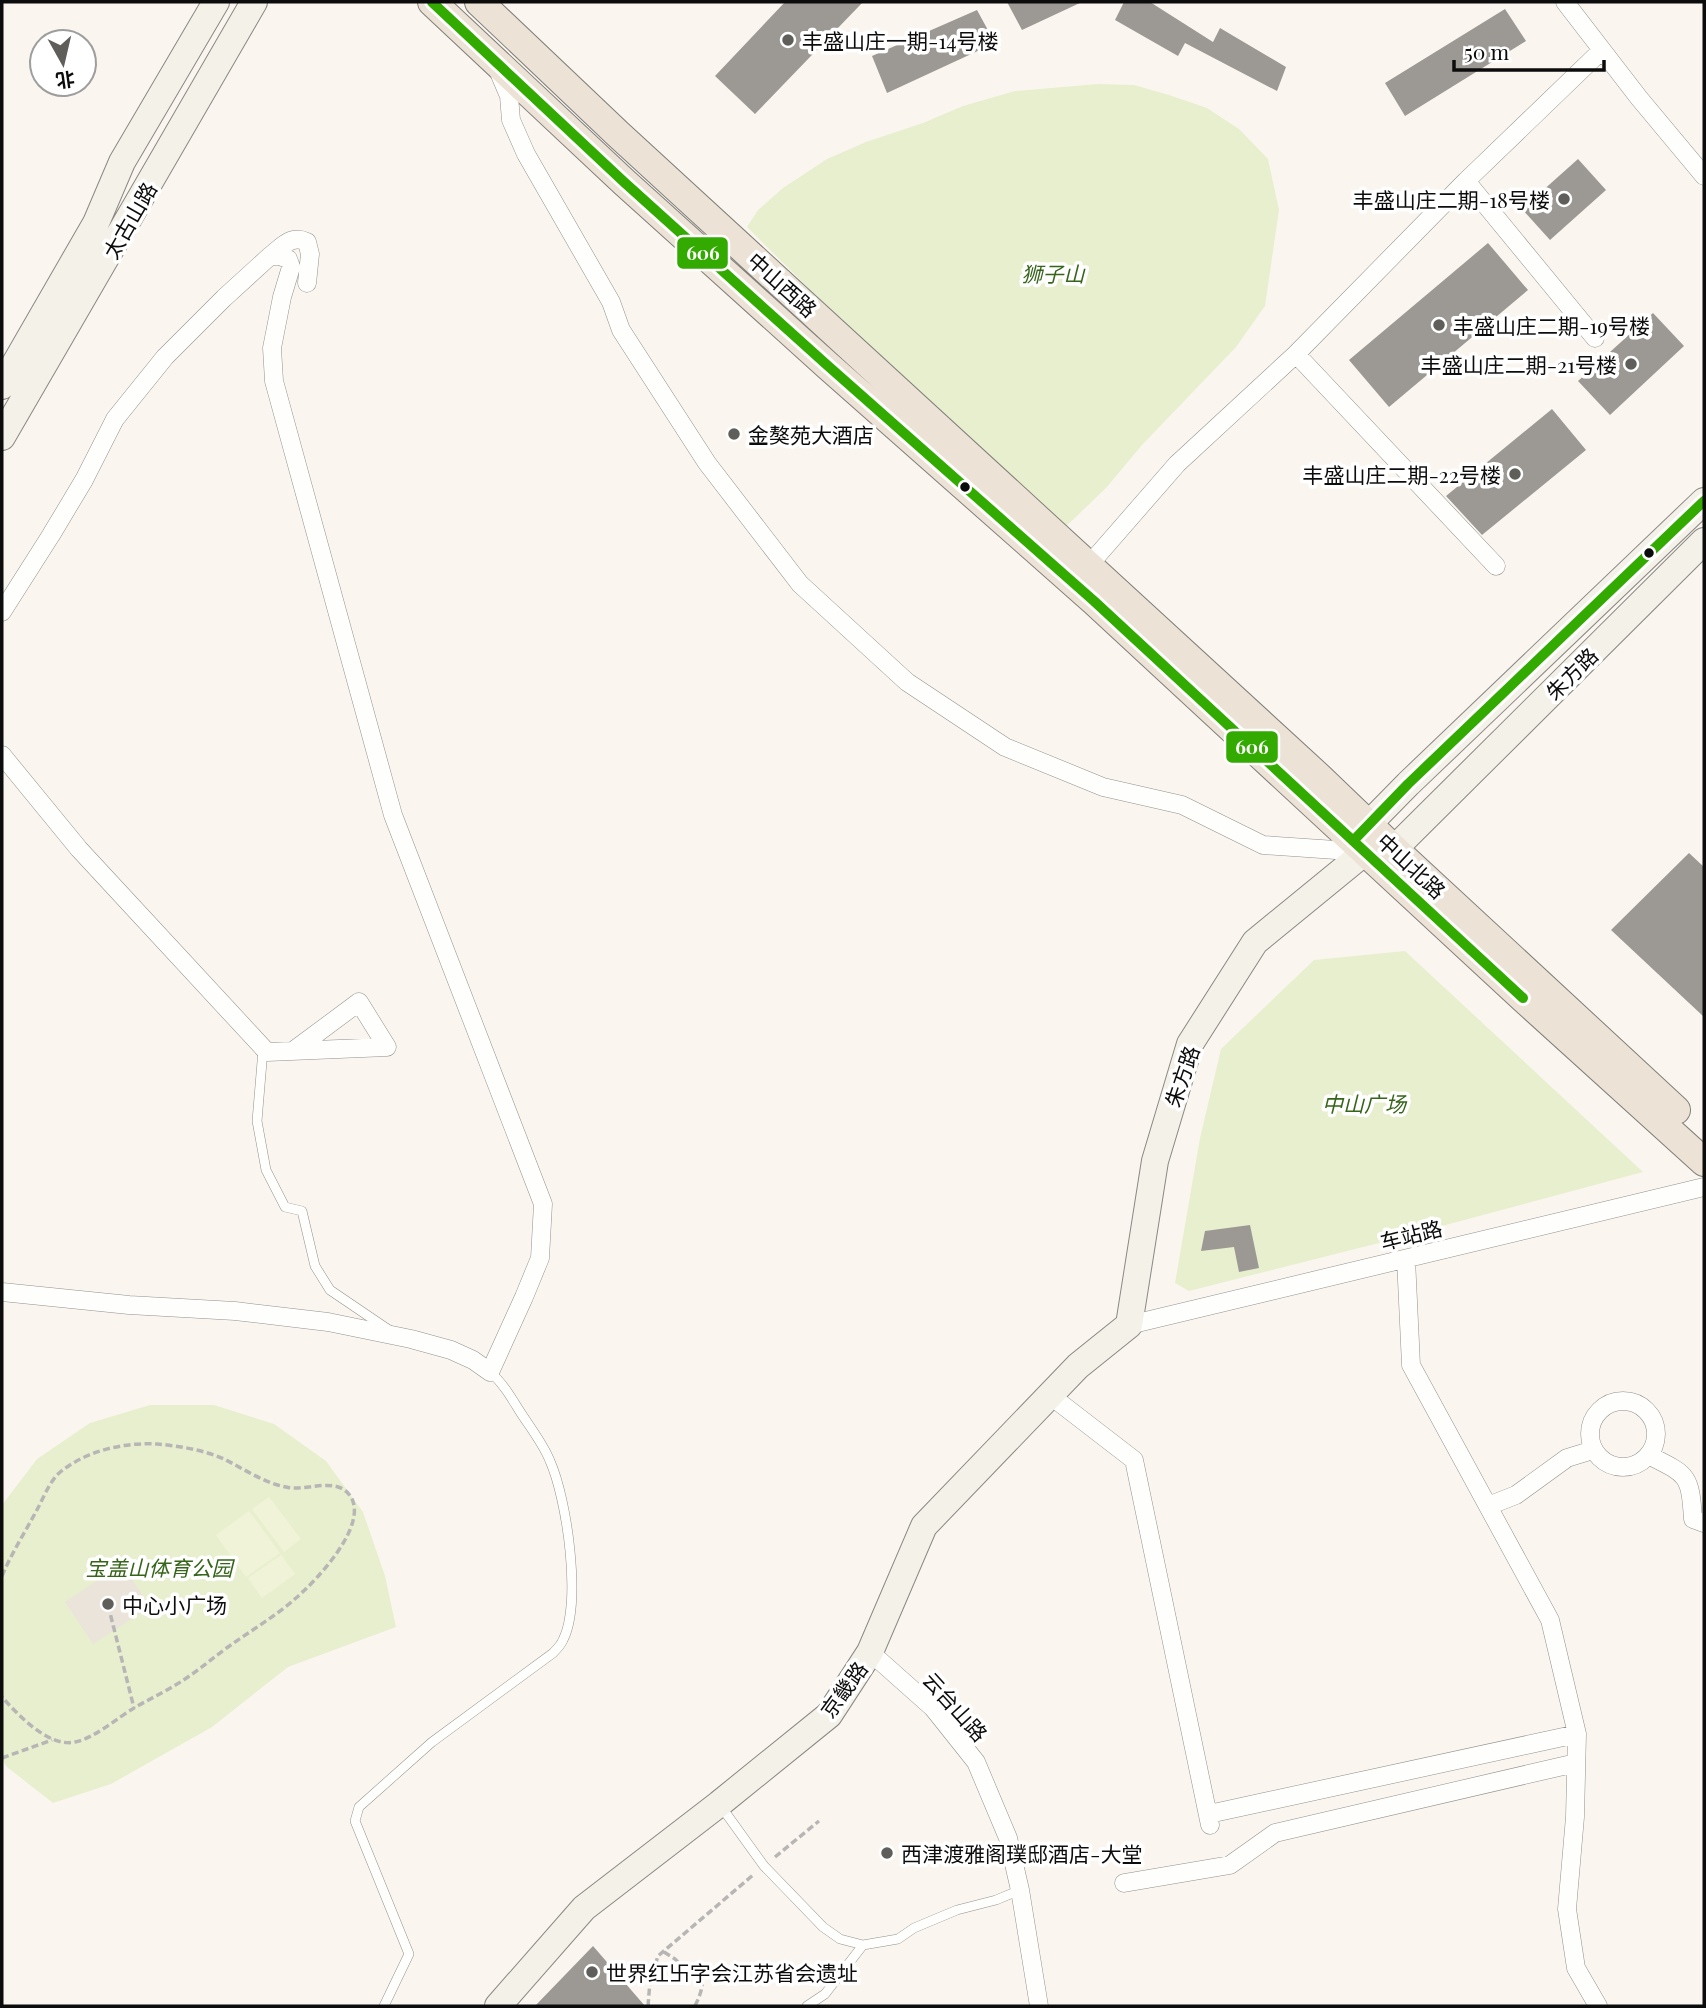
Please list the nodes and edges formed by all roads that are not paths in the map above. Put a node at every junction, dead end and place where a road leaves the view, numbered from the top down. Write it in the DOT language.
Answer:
graph roads {
  1 [pos="216,2"];
  2 [pos="254,2"];
  3 [pos="432,2"];
  4 [pos="479,2"];
  5 [pos="1565,2"];
  6 [pos="1602,50"];
  7 [pos="492,58"];
  8 [pos="1704,176"];
  9 [pos="1466,181"];
  10 [pos="270,256"];
  11 [pos="307,283"];
  12 [pos="1595,338"];
  13 [pos="1296,354"];
  14 [pos="2,386"];
  15 [pos="2,437"];
  16 [pos="1704,501"];
  17 [pos="1704,541"];
  18 [pos="1089,565"];
  19 [pos="1496,566"];
  20 [pos="2,612"];
  21 [pos="2,755"];
  22 [pos="1372,846"];
  23 [pos="263,1048"];
  24 [pos="293,1051"];
  25 [pos="1704,1136"];
  26 [pos="1704,1162"];
  27 [pos="1704,1187"];
  28 [pos="1406,1259"];
  29 [pos="2,1292"];
  30 [pos="1129,1325"];
  31 [pos="400,1337"];
  32 [pos="490,1372"];
  33 [pos="1051,1396"];
  34 [pos="1593,1450"];
  35 [pos="1648,1455"];
  36 [pos="1488,1506"];
  37 [pos="1704,1523"];
  38 [pos="870,1652"];
  39 [pos="1577,1734"];
  40 [pos="1576,1763"];
  41 [pos="719,1804"];
  42 [pos="1124,1883"];
  43 [pos="1020,1890"];
  44 [pos="863,1945"];
  45 [pos="384,2006"];
  46 [pos="498,2006"];
  47 [pos="807,2006"];
  48 [pos="1039,2006"];
  49 [pos="1598,2006"];
  1 -- 14 [label="street, 太古山路"];
  2 -- 15 [label="street, 太古山路"];
  3 -- 7 [label="main road, 中山西路"];
  4 -- 18 [label="main road, 中山西路"];
  5 -- 6 [label="street"];
  6 -- 8 [label="street"];
  6 -- 9 [label="street"];
  7 -- 22 [label="main road, 中山西路"];
  7 -- 22 [label="street"];
  9 -- 12 [label="street"];
  9 -- 13 [label="street"];
  10 -- 11 [label="street"];
  10 -- 20 [label="street"];
  10 -- 32 [label="street"];
  13 -- 18 [label="street"];
  13 -- 19 [label="street"];
  16 -- 22 [label="street, 朱方路"];
  17 -- 22 [label="street, 朱方路"];
  18 -- 22 [label="main road, 中山北路"];
  21 -- 23 [label="street"];
  22 -- 25 [label="main road, 中山北路"];
  22 -- 26 [label="main road, 中山西路"];
  22 -- 30 [label="street, 朱方路"];
  23 -- 24 [label="street"];
  23 -- 31 [label="lane"];
  24 -- 24 [label="street"];
  27 -- 28 [label="street, 车站路"];
  28 -- 30 [label="street, 车站路"];
  28 -- 36 [label="street"];
  29 -- 31 [label="street"];
  30 -- 33 [label="street, 京畿路"];
  31 -- 32 [label="street"];
  32 -- 45 [label="lane"];
  33 -- 38 [label="street, 京畿路"];
  33 -- 39 [label="street"];
  34 -- 35 [label="street"];
  34 -- 35 [label="street"];
  34 -- 36 [label="street"];
  35 -- 37 [label="street"];
  36 -- 39 [label="street"];
  38 -- 41 [label="street, 京畿路"];
  38 -- 43 [label="street, 云台山路"];
  39 -- 40 [label="street"];
  40 -- 42 [label="street"];
  40 -- 49 [label="street"];
  41 -- 44 [label="lane"];
  41 -- 46 [label="street, 京畿路"];
  43 -- 44 [label="lane"];
  43 -- 48 [label="street, 云台山路"];
  44 -- 47 [label="lane"];
}
